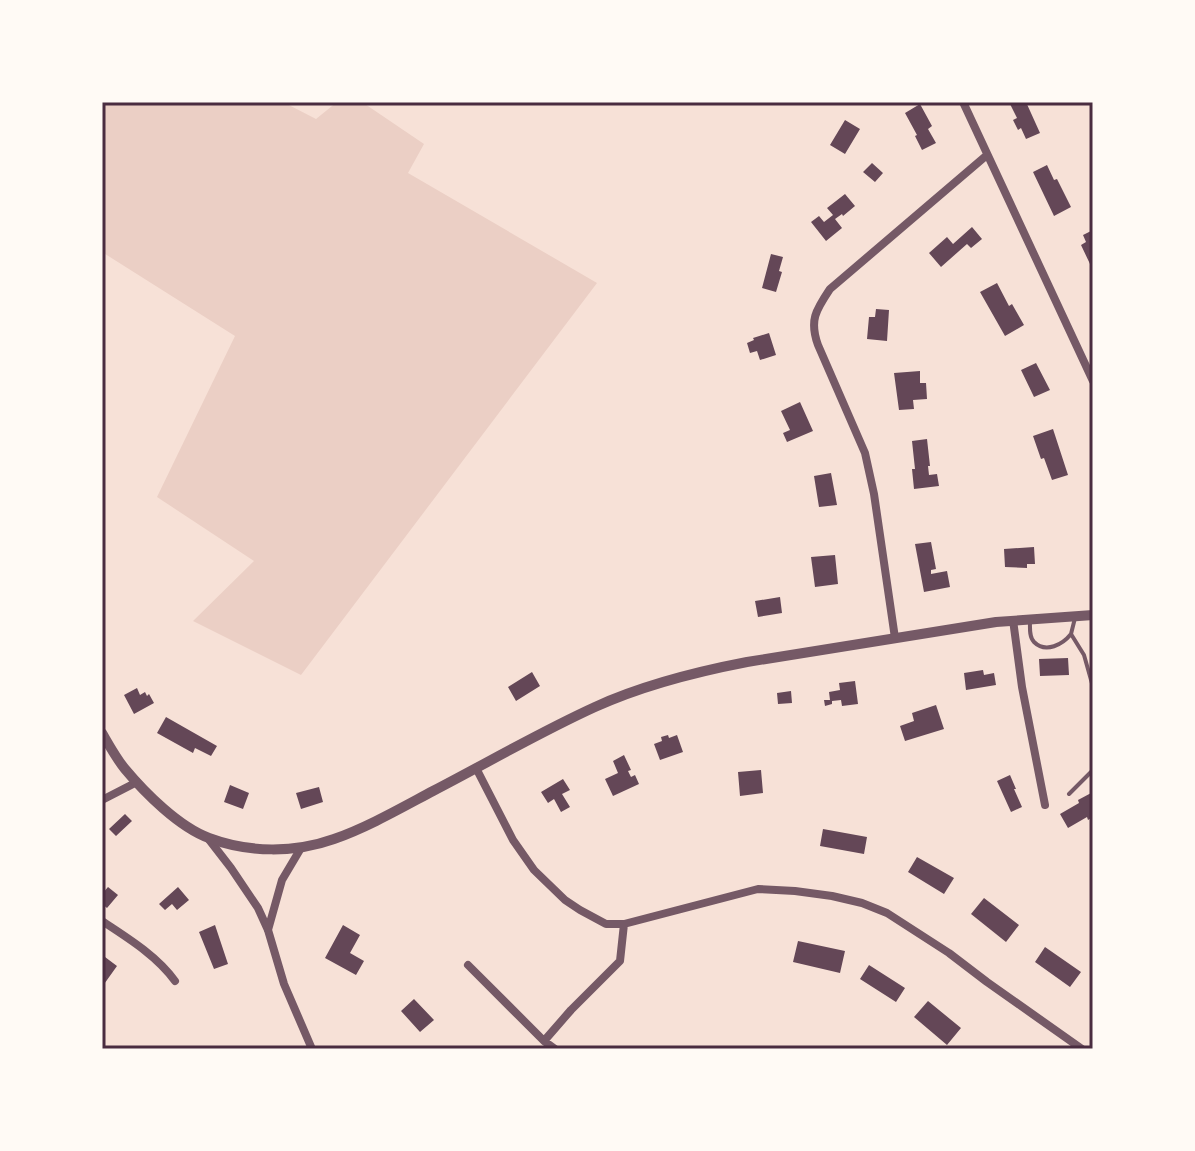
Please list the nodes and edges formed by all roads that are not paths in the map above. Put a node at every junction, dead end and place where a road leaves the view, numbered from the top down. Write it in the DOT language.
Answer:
graph roads {
  1 [pos="963,102"];
  2 [pos="987,155"];
  3 [pos="1093,381"];
  4 [pos="1093,615"];
  5 [pos="1075,616"];
  6 [pos="1030,619"];
  7 [pos="1013,620"];
  8 [pos="1071,634"];
  9 [pos="895,638"];
  10 [pos="1093,687"];
  11 [pos="102,733"];
  12 [pos="476,768"];
  13 [pos="1093,770"];
  14 [pos="137,782"];
  15 [pos="1069,794"];
  16 [pos="102,800"];
  17 [pos="1045,805"];
  18 [pos="207,837"];
  19 [pos="301,848"];
  20 [pos="102,921"];
  21 [pos="624,924"];
  22 [pos="268,930"];
  23 [pos="468,965"];
  24 [pos="175,981"];
  25 [pos="544,1041"];
  26 [pos="312,1049"];
  27 [pos="555,1049"];
  28 [pos="1082,1049"];
  1 -- 2 [label="street"];
  2 -- 3 [label="street"];
  2 -- 9 [label="street"];
  4 -- 5 [label="street"];
  5 -- 6 [label="street"];
  5 -- 8 [label="lane"];
  6 -- 7 [label="street"];
  6 -- 8 [label="lane"];
  7 -- 9 [label="street"];
  7 -- 17 [label="street"];
  8 -- 10 [label="lane"];
  9 -- 12 [label="street"];
  11 -- 14 [label="street"];
  12 -- 19 [label="street"];
  12 -- 21 [label="street"];
  13 -- 15 [label="lane"];
  14 -- 16 [label="street"];
  14 -- 18 [label="street"];
  18 -- 19 [label="street"];
  18 -- 22 [label="street"];
  19 -- 22 [label="street"];
  20 -- 24 [label="street"];
  21 -- 25 [label="street"];
  21 -- 28 [label="street"];
  22 -- 26 [label="street"];
  23 -- 25 [label="street"];
  25 -- 27 [label="street"];
}
